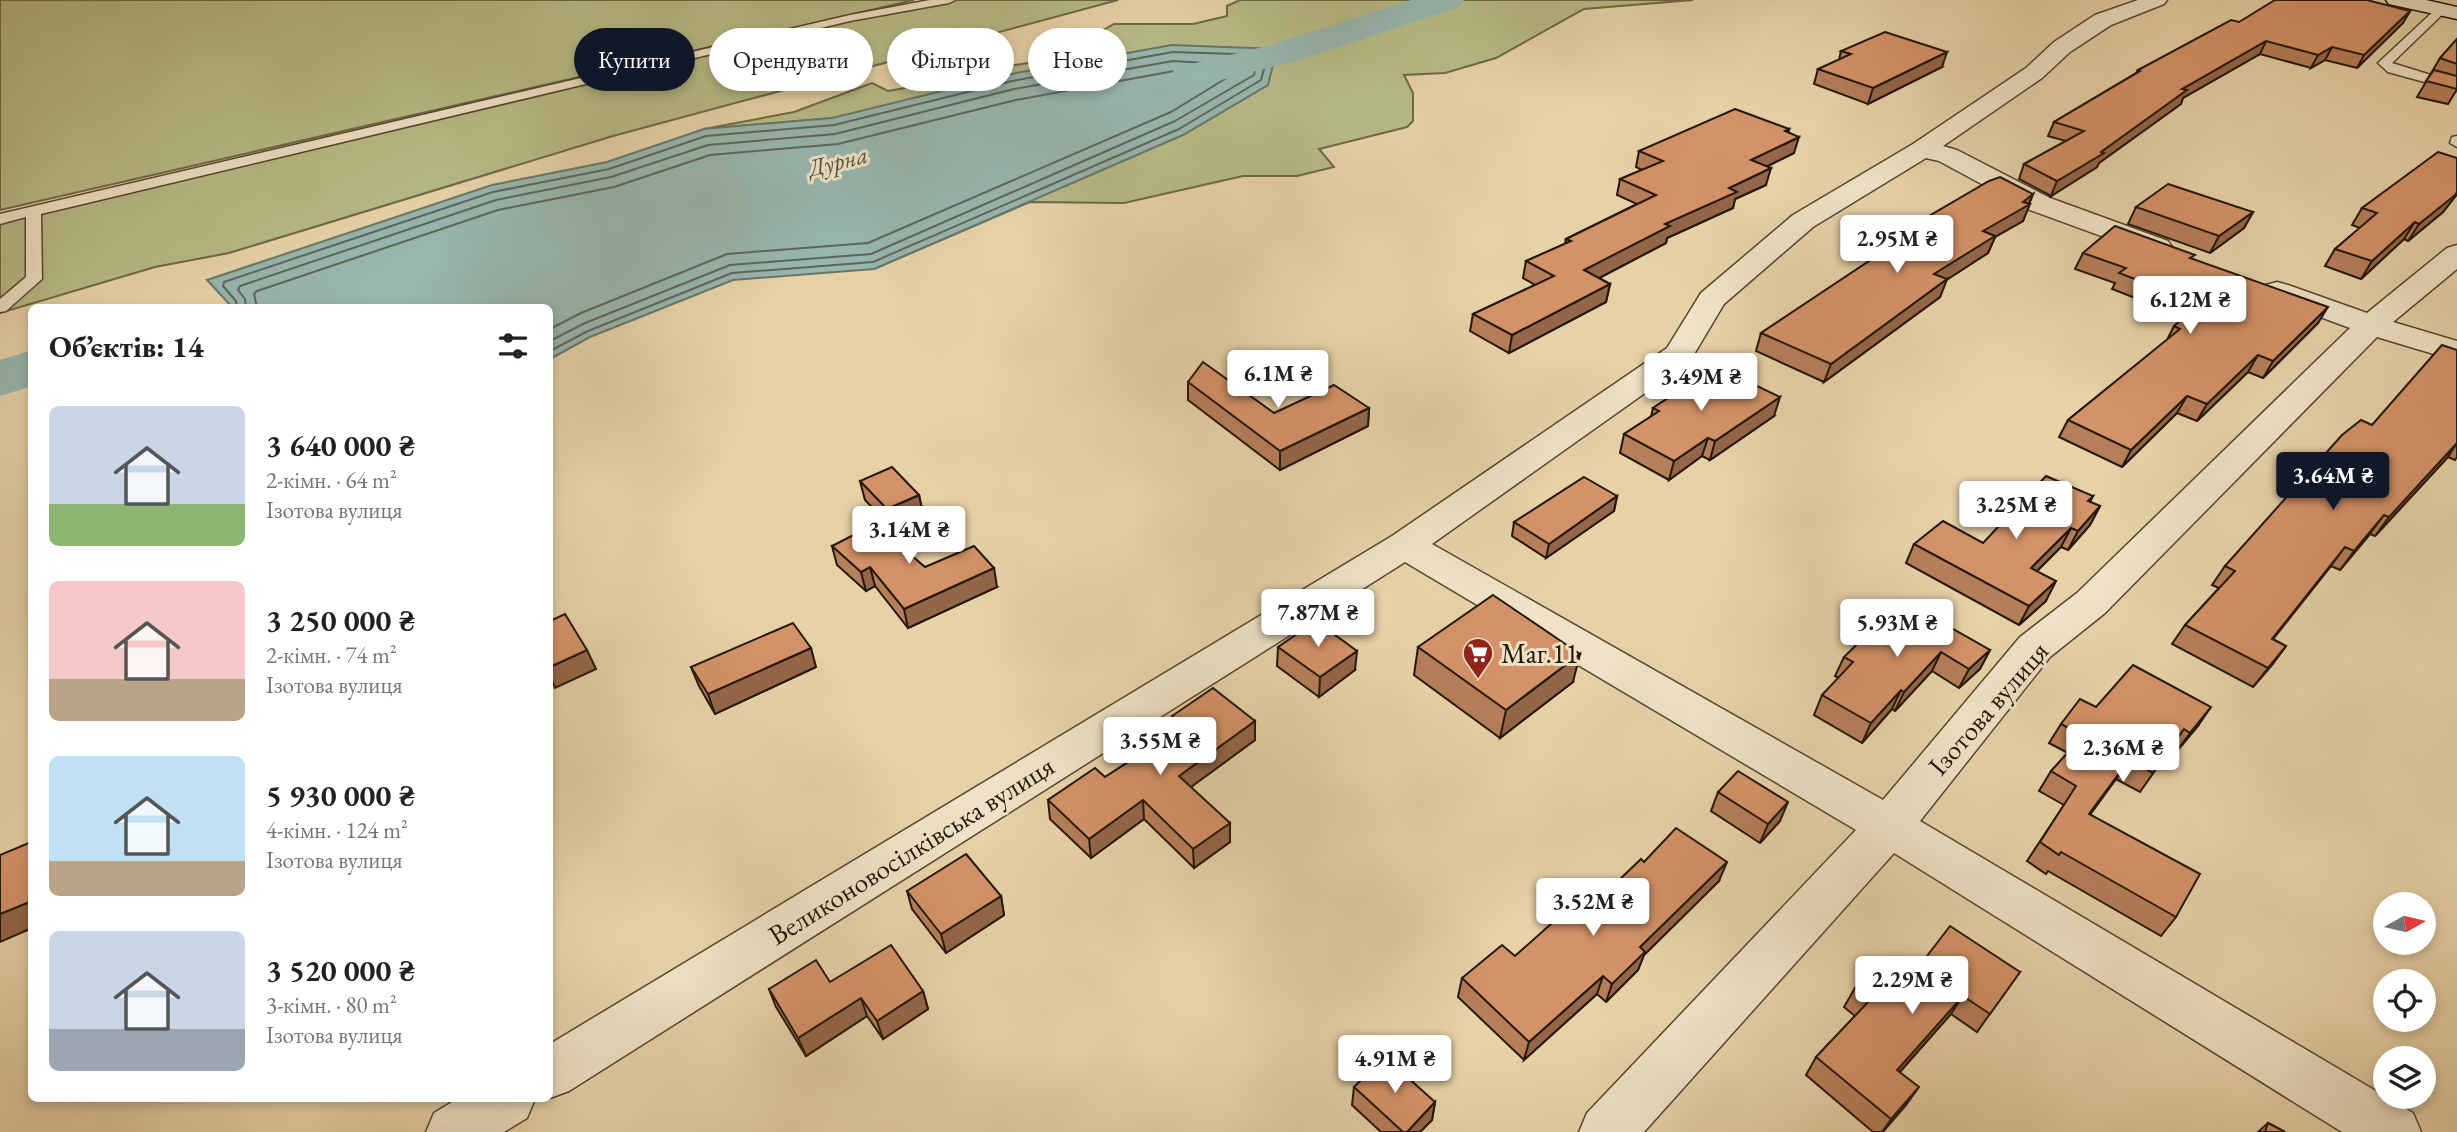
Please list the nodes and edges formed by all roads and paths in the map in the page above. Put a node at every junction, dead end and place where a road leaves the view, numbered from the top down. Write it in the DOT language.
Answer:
graph roads {
  1 [pos="949,0"];
  2 [pos="2157,0"];
  3 [pos="2396,0"];
  4 [pos="2449,11"];
  5 [pos="2457,87"];
  6 [pos="1922,149"];
  7 [pos="34,211"];
  8 [pos="0,219"];
  9 [pos="2457,254"];
  10 [pos="2180,255"];
  11 [pos="2256,283"];
  12 [pos="0,307"];
  13 [pos="2371,325"];
  14 [pos="2457,351"];
  15 [pos="1405,545"];
  16 [pos="1889,826"];
  17 [pos="553,1071"];
  18 [pos="503,1102"];
  19 [pos="454,1132"];
  20 [pos="1607,1132"];
  21 [pos="2393,1132"];
  1 -- 7 [label="lane"];
  2 -- 6 [label="street, Великоновосілківська вулиця"];
  3 -- 4 [label="street"];
  4 -- 5 [label="lane"];
  6 -- 10 [label="street"];
  6 -- 15 [label="street, Великоновосілківська вулиця"];
  7 -- 8 [label="lane"];
  7 -- 12 [label="lane"];
  9 -- 13 [label="street, Ізотова вулиця"];
  11 -- 13 [label="street"];
  13 -- 14 [label="street"];
  13 -- 16 [label="street, Ізотова вулиця"];
  15 -- 16 [label="street"];
  15 -- 17 [label="street, Великоновосілківська вулиця"];
  16 -- 20 [label="street, Ізотова вулиця"];
  16 -- 21 [label="street"];
  18 -- 19 [label="street"];
}
